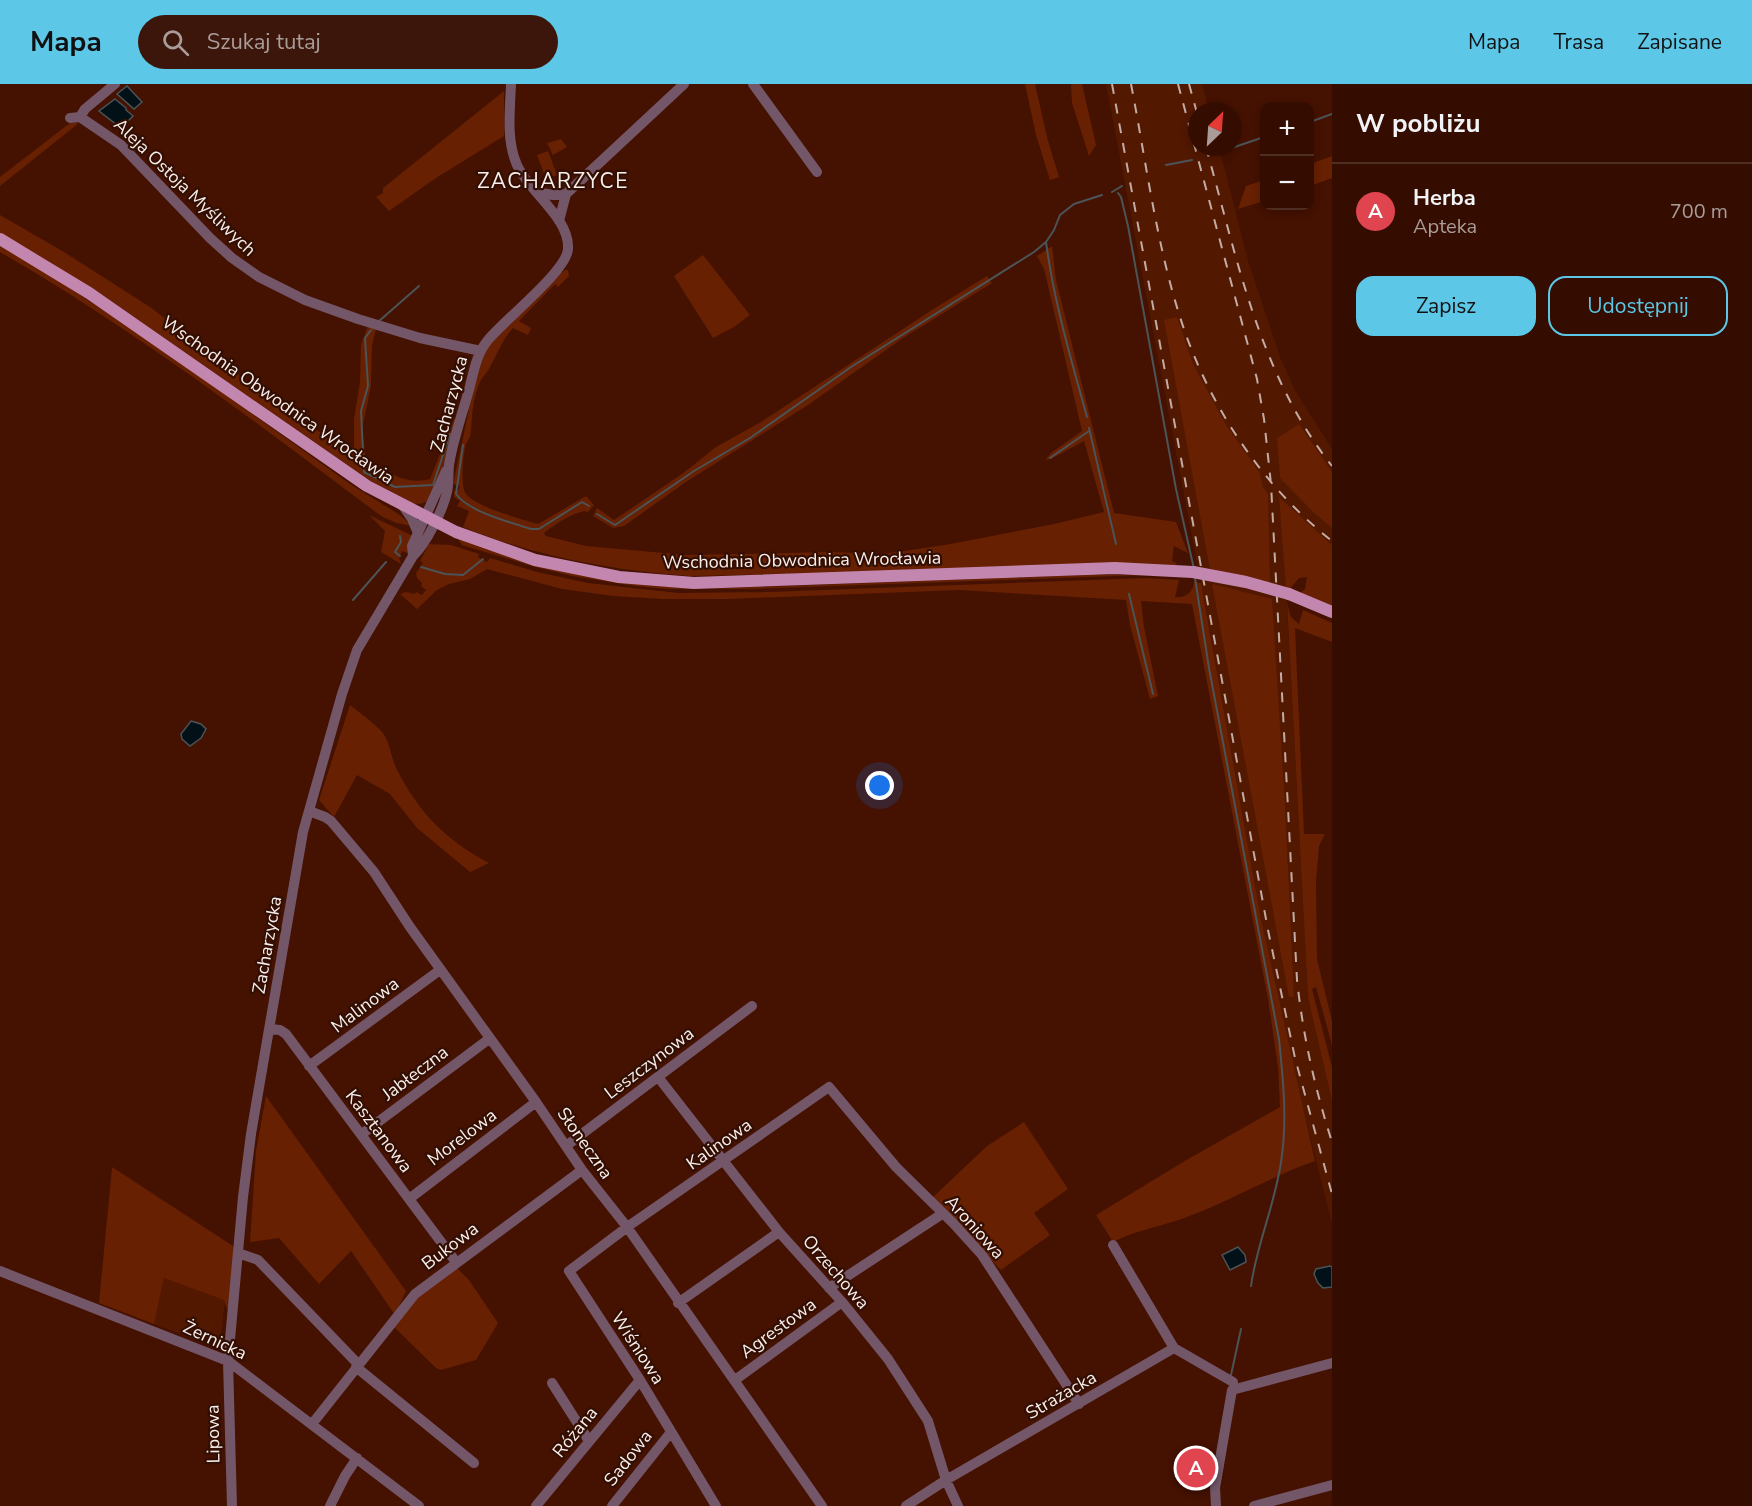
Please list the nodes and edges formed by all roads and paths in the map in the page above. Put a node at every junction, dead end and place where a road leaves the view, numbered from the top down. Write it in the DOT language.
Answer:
graph roads {
  1 [pos="115,84"];
  2 [pos="511,84"];
  3 [pos="684,84"];
  4 [pos="753,84"];
  5 [pos="817,171"];
  6 [pos="536,192"];
  7 [pos="566,194"];
  8 [pos="560,221"];
  9 [pos="0,239"];
  10 [pos="481,351"];
  11 [pos="439,500"];
  12 [pos="403,506"];
  13 [pos="430,520"];
  14 [pos="452,530"];
  15 [pos="418,533"];
  16 [pos="413,556"];
  17 [pos="1332,612"];
  18 [pos="309,812"];
  19 [pos="440,970"];
  20 [pos="752,1006"];
  21 [pos="270,1029"];
  22 [pos="489,1039"];
  23 [pos="309,1066"];
  24 [pos="658,1077"];
  25 [pos="829,1087"];
  26 [pos="536,1102"];
  27 [pos="362,1134"];
  28 [pos="566,1146"];
  29 [pos="723,1161"];
  30 [pos="582,1170"];
  31 [pos="409,1199"];
  32 [pos="942,1214"];
  33 [pos="627,1227"];
  34 [pos="779,1232"];
  35 [pos="1113,1245"];
  36 [pos="238,1253"];
  37 [pos="456,1262"];
  38 [pos="0,1271"];
  39 [pos="829,1288"];
  40 [pos="842,1302"];
  41 [pos="678,1303"];
  42 [pos="1174,1348"];
  43 [pos="228,1361"];
  44 [pos="1332,1363"];
  45 [pos="357,1365"];
  46 [pos="640,1380"];
  47 [pos="735,1380"];
  48 [pos="1233,1382"];
  49 [pos="552,1383"];
  50 [pos="1079,1404"];
  51 [pos="312,1424"];
  52 [pos="671,1432"];
  53 [pos="589,1441"];
  54 [pos="357,1458"];
  55 [pos="474,1463"];
  56 [pos="946,1480"];
  57 [pos="1332,1485"];
  58 [pos="232,1506"];
  59 [pos="330,1506"];
  60 [pos="419,1506"];
  61 [pos="537,1506"];
  62 [pos="612,1506"];
  63 [pos="716,1506"];
  64 [pos="822,1506"];
  65 [pos="906,1506"];
  66 [pos="958,1506"];
  67 [pos="1215,1506"];
  68 [pos="1254,1506"];
  1 -- 10 [label="street, Aleja Ostoja Myśliwych"];
  2 -- 6 [label="street"];
  3 -- 7 [label="street"];
  4 -- 5 [label="street"];
  6 -- 7 [label="street"];
  6 -- 8 [label="street"];
  7 -- 8 [label="street"];
  8 -- 10 [label="street, Zacharzycka"];
  9 -- 12 [label="main road, Wschodnia Obwodnica Wrocławia"];
  10 -- 11 [label="street, Zacharzycka"];
  11 -- 12 [label="street"];
  11 -- 13 [label="street, Zacharzycka"];
  11 -- 14 [label="street"];
  12 -- 13 [label="main road, Wschodnia Obwodnica Wrocławia"];
  12 -- 15 [label="street"];
  13 -- 14 [label="main road, Wschodnia Obwodnica Wrocławia"];
  13 -- 15 [label="street, Zacharzycka"];
  13 -- 16 [label="street, Zacharzycka"];
  14 -- 17 [label="main road, Wschodnia Obwodnica Wrocławia, bridge"];
  15 -- 16 [label="street, Zacharzycka"];
  16 -- 18 [label="street, Zacharzycka"];
  18 -- 19 [label="street, Słoneczna"];
  18 -- 21 [label="street, Zacharzycka"];
  19 -- 22 [label="street, Słoneczna"];
  19 -- 23 [label="street, Malinowa"];
  20 -- 24 [label="street, Leszczynowa"];
  21 -- 23 [label="street, Kasztanowa"];
  21 -- 36 [label="street, Zacharzycka"];
  22 -- 26 [label="street, Słoneczna"];
  22 -- 27 [label="street, Jabłeczna"];
  23 -- 27 [label="street, Kasztanowa"];
  24 -- 28 [label="street, Leszczynowa"];
  24 -- 29 [label="street, Orzechowa"];
  25 -- 29 [label="street, Kalinowa"];
  25 -- 32 [label="street, Aroniowa"];
  26 -- 28 [label="street, Słoneczna"];
  26 -- 31 [label="street, Morelowa"];
  27 -- 31 [label="street, Kasztanowa"];
  28 -- 30 [label="street, Słoneczna"];
  29 -- 33 [label="street, Kalinowa"];
  29 -- 34 [label="street, Orzechowa"];
  30 -- 33 [label="street, Słoneczna"];
  30 -- 37 [label="street, Bukowa"];
  31 -- 37 [label="street, Kasztanowa"];
  32 -- 39 [label="street"];
  32 -- 50 [label="street, Aroniowa"];
  33 -- 41 [label="street, Słoneczna"];
  33 -- 46 [label="street, Wiśniowa"];
  34 -- 39 [label="street, Orzechowa"];
  34 -- 41 [label="street"];
  35 -- 42 [label="street"];
  36 -- 43 [label="street, Zacharzycka"];
  36 -- 45 [label="street"];
  37 -- 45 [label="street, Bukowa"];
  38 -- 43 [label="street, Żernicka"];
  39 -- 40 [label="street, Orzechowa"];
  40 -- 47 [label="street, Agrestowa"];
  40 -- 56 [label="street, Orzechowa"];
  41 -- 47 [label="street, Słoneczna"];
  42 -- 48 [label="street"];
  42 -- 50 [label="street, Strażacka"];
  43 -- 51 [label="street, Żernicka"];
  43 -- 58 [label="street, Lipowa"];
  44 -- 67 [label="street"];
  45 -- 51 [label="street, Bukowa"];
  45 -- 55 [label="street"];
  46 -- 52 [label="street, Wiśniowa"];
  46 -- 53 [label="street, Różana"];
  47 -- 64 [label="street, Słoneczna"];
  49 -- 53 [label="street"];
  50 -- 56 [label="street, Strażacka"];
  51 -- 54 [label="street, Żernicka"];
  52 -- 62 [label="street, Sadowa"];
  52 -- 63 [label="street, Wiśniowa"];
  53 -- 61 [label="street, Różana"];
  54 -- 59 [label="street"];
  54 -- 60 [label="street, Żernicka"];
  56 -- 65 [label="street, Strażacka"];
  56 -- 66 [label="street, Orzechowa"];
  57 -- 68 [label="street"];
}
